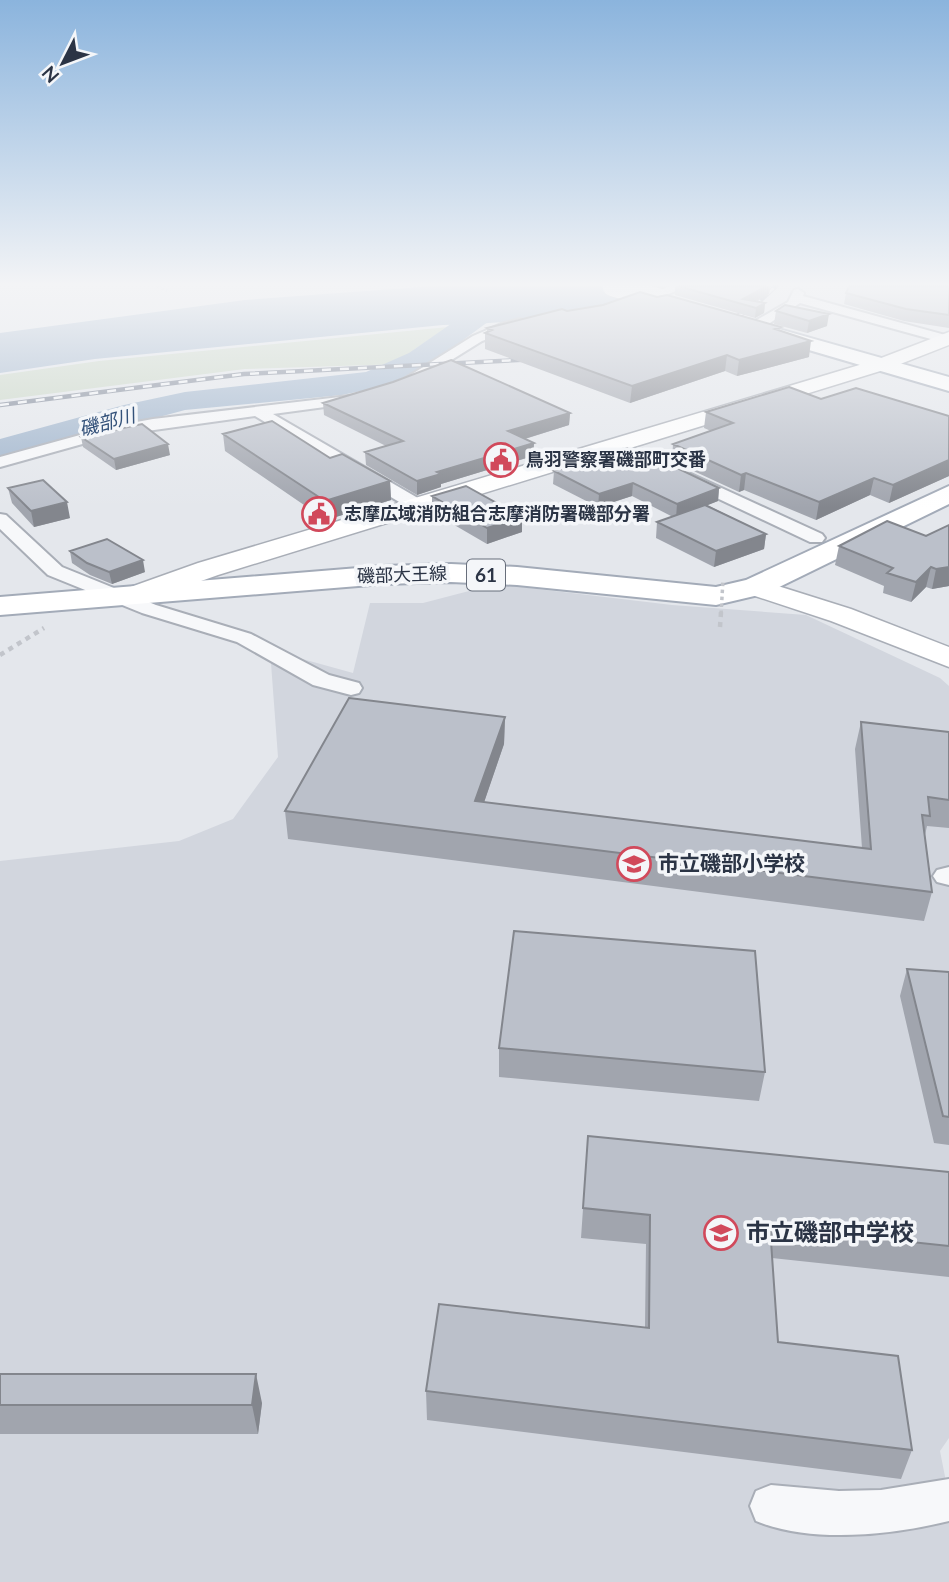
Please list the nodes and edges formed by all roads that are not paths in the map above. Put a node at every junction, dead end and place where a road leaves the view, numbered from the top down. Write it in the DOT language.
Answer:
graph roads {
  1 [pos="445,360"];
  2 [pos="868,360"];
  3 [pos="894,360"];
  4 [pos="883,364"];
  5 [pos="949,384"];
  6 [pos="395,386"];
  7 [pos="374,394"];
  8 [pos="257,411"];
  9 [pos="617,444"];
  10 [pos="642,456"];
  11 [pos="0,462"];
  12 [pos="679,474"];
  13 [pos="949,494"];
  14 [pos="417,505"];
  15 [pos="0,519"];
  16 [pos="816,538"];
  17 [pos="756,587"];
  18 [pos="126,596"];
  19 [pos="0,606"];
  20 [pos="949,658"];
  21 [pos="351,688"];
  22 [pos="949,1500"];
  23 [pos="771,1506"];
  1 -- 6 [label="street"];
  2 -- 4 [label="main road"];
  3 -- 4 [label="street"];
  4 -- 5 [label="main road"];
  4 -- 9 [label="street"];
  7 -- 8 [label="street"];
  8 -- 11 [label="street"];
  8 -- 14 [label="street"];
  9 -- 10 [label="street"];
  9 -- 14 [label="street"];
  12 -- 16 [label="street"];
  13 -- 17 [label="main road, 磯部大王線 / 61"];
  14 -- 18 [label="street"];
  15 -- 18 [label="street"];
  17 -- 18 [label="main road, 磯部大王線 / 61"];
  17 -- 20 [label="street"];
  18 -- 19 [label="main road, 磯部大王線 / 61"];
  18 -- 21 [label="street"];
  22 -- 23 [label="street"];
}
